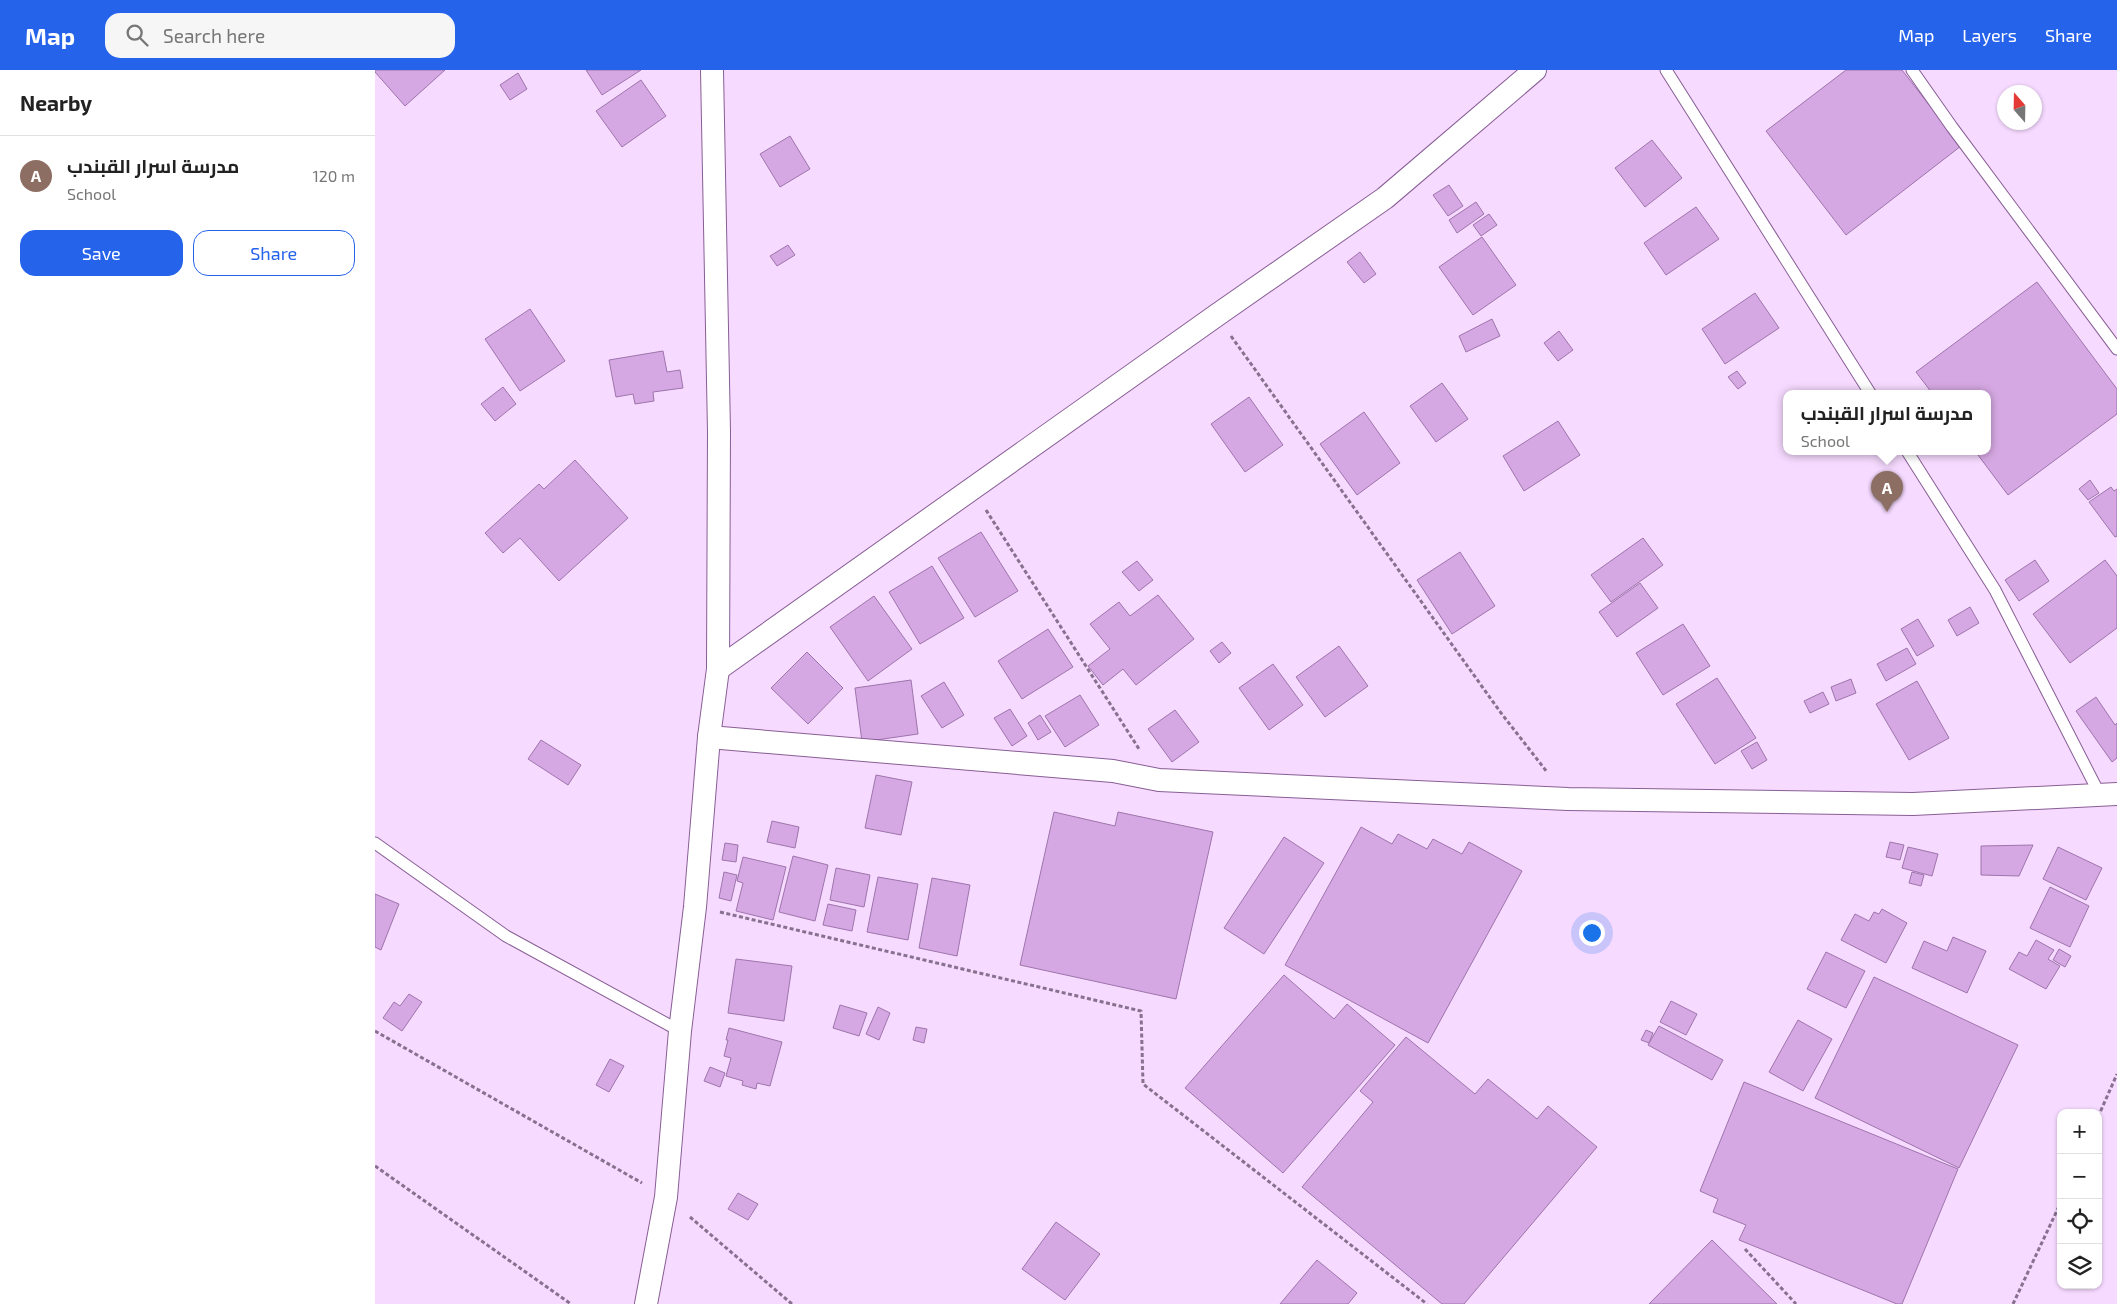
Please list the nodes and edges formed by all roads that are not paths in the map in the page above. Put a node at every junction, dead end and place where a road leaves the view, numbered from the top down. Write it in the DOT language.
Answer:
graph roads {
  1 [pos="712,70"];
  2 [pos="1535,70"];
  3 [pos="1666,70"];
  4 [pos="1912,70"];
  5 [pos="2117,349"];
  6 [pos="1868,390"];
  7 [pos="1910,455"];
  8 [pos="718,670"];
  9 [pos="709,737"];
  10 [pos="2109,794"];
  11 [pos="375,843"];
  12 [pos="680,1031"];
  13 [pos="646,1304"];
  1 -- 8 [label="street"];
  2 -- 8 [label="street"];
  3 -- 6 [label="lane"];
  4 -- 5 [label="lane"];
  7 -- 10 [label="lane"];
  8 -- 9 [label="street"];
  9 -- 10 [label="street"];
  9 -- 12 [label="street"];
  11 -- 12 [label="lane"];
  12 -- 13 [label="street"];
}
